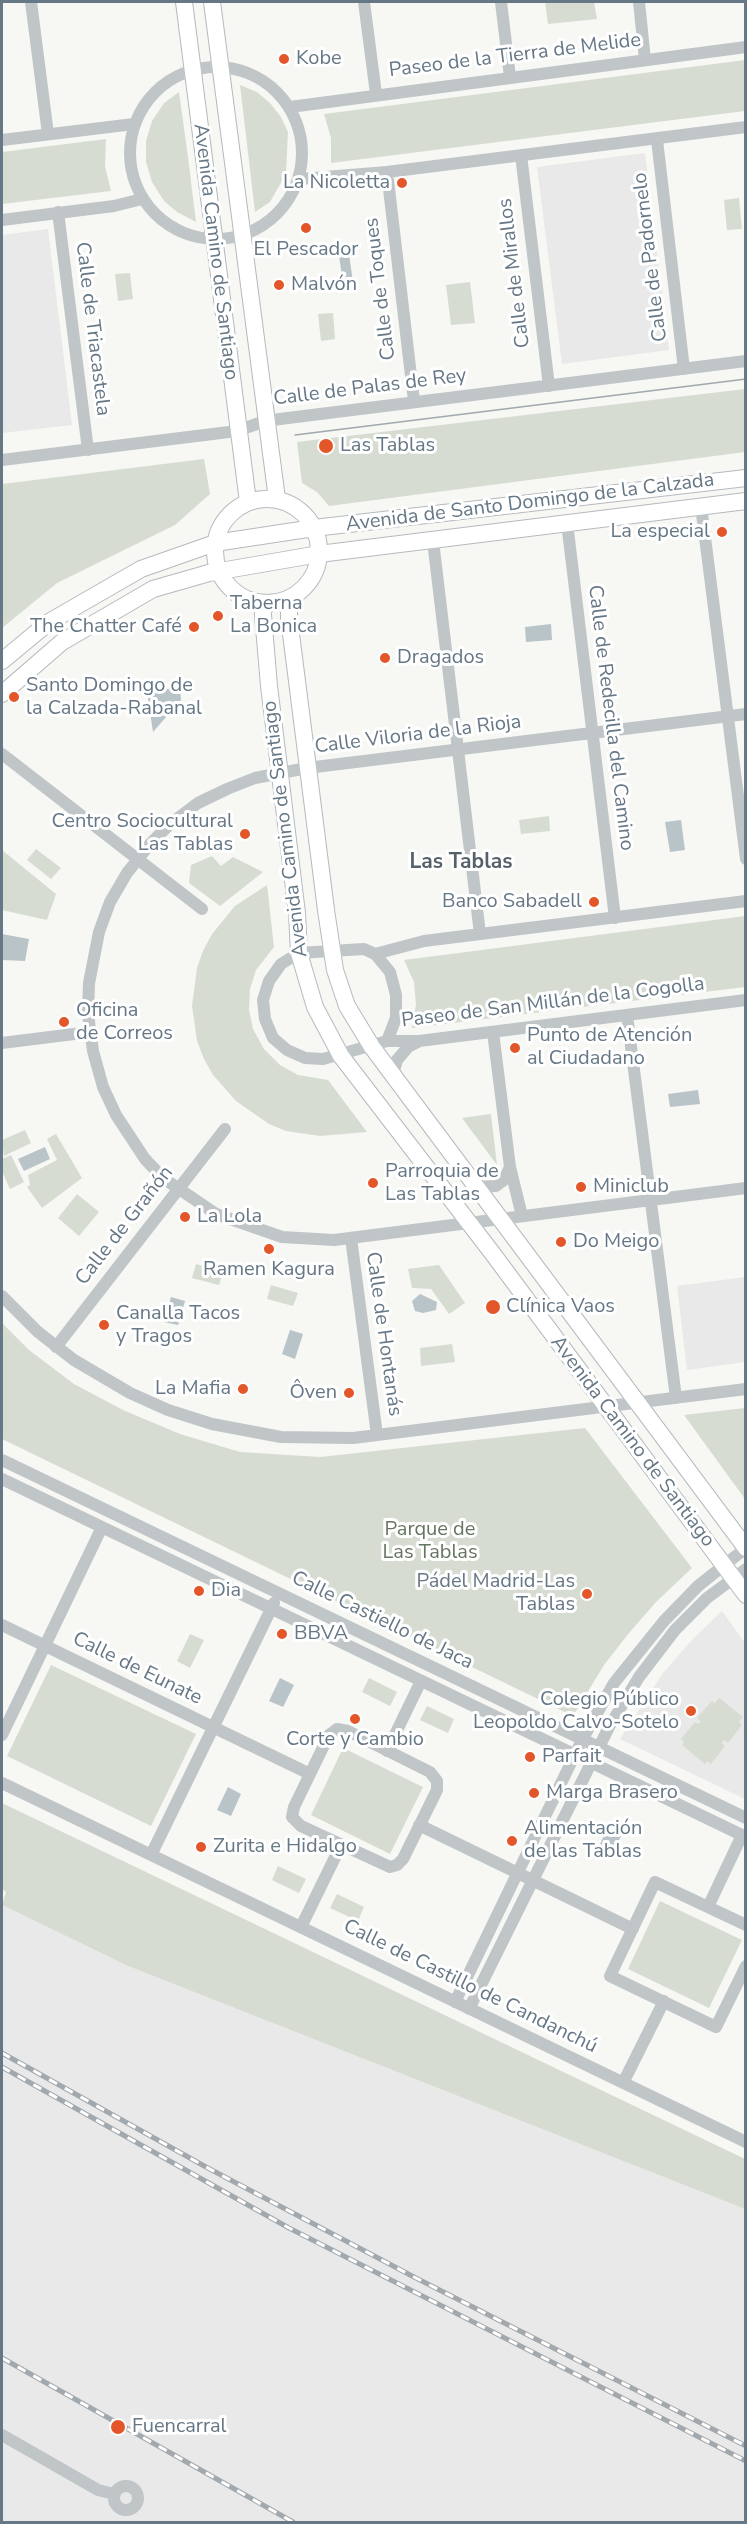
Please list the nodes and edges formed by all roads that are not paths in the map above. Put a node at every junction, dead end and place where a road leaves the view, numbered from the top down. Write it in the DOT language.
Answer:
graph roads {
  1 [pos="32,2"];
  2 [pos="183,2"];
  3 [pos="212,2"];
  4 [pos="364,2"];
  5 [pos="501,2"];
  6 [pos="639,2"];
  7 [pos="746,47"];
  8 [pos="645,60"];
  9 [pos="221,69"];
  10 [pos="192,70"];
  11 [pos="510,77"];
  12 [pos="376,94"];
  13 [pos="290,106"];
  14 [pos="134,124"];
  15 [pos="746,127"];
  16 [pos="48,134"];
  17 [pos="2,140"];
  18 [pos="657,140"];
  19 [pos="521,155"];
  20 [pos="387,172"];
  21 [pos="300,179"];
  22 [pos="142,199"];
  23 [pos="58,212"];
  24 [pos="2,220"];
  25 [pos="242,234"];
  26 [pos="213,237"];
  27 [pos="746,361"];
  28 [pos="684,369"];
  29 [pos="549,386"];
  30 [pos="414,401"];
  31 [pos="265,421"];
  32 [pos="237,431"];
  33 [pos="88,450"];
  34 [pos="2,460"];
  35 [pos="746,477"];
  36 [pos="277,499"];
  37 [pos="746,501"];
  38 [pos="248,502"];
  39 [pos="701,506"];
  40 [pos="567,523"];
  41 [pos="314,528"];
  42 [pos="433,541"];
  43 [pos="215,543"];
  44 [pos="319,554"];
  45 [pos="218,571"];
  46 [pos="289,598"];
  47 [pos="262,603"];
  48 [pos="2,661"];
  49 [pos="2,694"];
  50 [pos="746,714"];
  51 [pos="728,716"];
  52 [pos="592,733"];
  53 [pos="458,750"];
  54 [pos="2,754"];
  55 [pos="307,768"];
  56 [pos="279,773"];
  57 [pos="137,859"];
  58 [pos="746,859"];
  59 [pos="746,901"];
  60 [pos="202,909"];
  61 [pos="615,918"];
  62 [pos="480,934"];
  63 [pos="332,949"];
  64 [pos="299,952"];
  65 [pos="375,954"];
  66 [pos="746,1000"];
  67 [pos="627,1015"];
  68 [pos="90,1032"];
  69 [pos="492,1032"];
  70 [pos="419,1041"];
  71 [pos="2,1044"];
  72 [pos="380,1044"];
  73 [pos="341,1056"];
  74 [pos="393,1074"];
  75 [pos="225,1129"];
  76 [pos="510,1167"];
  77 [pos="476,1187"];
  78 [pos="746,1188"];
  79 [pos="178,1189"];
  80 [pos="651,1199"];
  81 [pos="522,1216"];
  82 [pos="500,1218"];
  83 [pos="468,1222"];
  84 [pos="351,1238"];
  85 [pos="2,1296"];
  86 [pos="56,1347"];
  87 [pos="746,1389"];
  88 [pos="676,1398"];
  89 [pos="638,1403"];
  90 [pos="605,1407"];
  91 [pos="377,1435"];
  92 [pos="2,1460"];
  93 [pos="2,1479"];
  94 [pos="102,1527"];
  95 [pos="745,1548"];
  96 [pos="734,1571"];
  97 [pos="279,1593"];
  98 [pos="746,1595"];
  99 [pos="271,1608"];
  100 [pos="2,1625"];
  101 [pos="44,1646"];
  102 [pos="421,1681"];
  103 [pos="213,1727"];
  104 [pos="2,1735"];
  105 [pos="582,1740"];
  106 [pos="599,1748"];
  107 [pos="387,1751"];
  108 [pos="575,1755"];
  109 [pos="591,1763"];
  110 [pos="310,1774"];
  111 [pos="2,1783"];
  112 [pos="746,1818"];
  113 [pos="419,1825"];
  114 [pos="744,1836"];
  115 [pos="342,1845"];
  116 [pos="151,1855"];
  117 [pos="516,1874"];
  118 [pos="533,1882"];
  119 [pos="708,1907"];
  120 [pos="746,1925"];
  121 [pos="301,1927"];
  122 [pos="633,1929"];
  123 [pos="746,1966"];
  124 [pos="742,1982"];
  125 [pos="664,2001"];
  126 [pos="455,2002"];
  127 [pos="469,2009"];
  128 [pos="623,2083"];
  129 [pos="746,2142"];
  130 [pos="2,2435"];
  131 [pos="114,2494"];
  1 -- 16 [label="street"];
  2 -- 10 [label="street, Avenida Camino de Santiago"];
  3 -- 9 [label="street, Avenida Camino de Santiago"];
  4 -- 12 [label="street"];
  5 -- 11 [label="street"];
  6 -- 8 [label="street"];
  7 -- 8 [label="street, Paseo de la Tierra de Melide"];
  8 -- 11 [label="street, Paseo de la Tierra de Melide"];
  9 -- 10 [label="street"];
  9 -- 13 [label="street"];
  9 -- 25 [label="street, Avenida Camino de Santiago"];
  10 -- 14 [label="street"];
  10 -- 26 [label="street, Avenida Camino de Santiago"];
  11 -- 12 [label="street, Paseo de la Tierra de Melide"];
  12 -- 13 [label="street, Paseo de la Tierra de Melide"];
  13 -- 21 [label="street"];
  14 -- 16 [label="street"];
  14 -- 22 [label="street"];
  15 -- 18 [label="street"];
  16 -- 17 [label="street"];
  18 -- 19 [label="street"];
  18 -- 28 [label="street, Calle de Padornelo"];
  19 -- 20 [label="street"];
  19 -- 29 [label="street, Calle de Mirallos"];
  20 -- 21 [label="street"];
  20 -- 30 [label="street, Calle de Toques"];
  21 -- 25 [label="street"];
  22 -- 23 [label="street"];
  22 -- 26 [label="street"];
  23 -- 24 [label="street"];
  23 -- 33 [label="street, Calle de Triacastela"];
  25 -- 26 [label="street"];
  25 -- 31 [label="street, Avenida Camino de Santiago"];
  26 -- 32 [label="street, Avenida Camino de Santiago"];
  27 -- 28 [label="street, Calle de Palas de Rey"];
  28 -- 29 [label="street, Calle de Palas de Rey"];
  29 -- 30 [label="street, Calle de Palas de Rey"];
  30 -- 31 [label="street, Calle de Palas de Rey"];
  31 -- 32 [label="street, Calle de Palas de Rey"];
  31 -- 36 [label="street, Avenida Camino de Santiago"];
  32 -- 33 [label="street, Calle de Palas de Rey"];
  32 -- 38 [label="street, Avenida Camino de Santiago"];
  33 -- 34 [label="street, Calle de Palas de Rey"];
  35 -- 41 [label="street, Avenida de Santo Domingo de la Calzada"];
  36 -- 38 [label="street"];
  36 -- 41 [label="street"];
  37 -- 39 [label="street, Avenida de Santo Domingo de la Calzada"];
  38 -- 43 [label="street"];
  39 -- 40 [label="street, Avenida de Santo Domingo de la Calzada"];
  39 -- 51 [label="street"];
  40 -- 42 [label="street, Avenida de Santo Domingo de la Calzada"];
  40 -- 52 [label="street, Calle de Redecilla del Camino"];
  41 -- 43 [label="street, Avenida de Santo Domingo de la Calzada"];
  41 -- 44 [label="street"];
  42 -- 44 [label="street, Avenida de Santo Domingo de la Calzada"];
  42 -- 53 [label="street"];
  43 -- 45 [label="street"];
  43 -- 48 [label="street, Avenida de Santo Domingo de la Calzada"];
  44 -- 45 [label="street, Avenida de Santo Domingo de la Calzada"];
  44 -- 46 [label="street"];
  45 -- 47 [label="street"];
  45 -- 49 [label="street, Avenida de Santo Domingo de la Calzada"];
  46 -- 47 [label="street"];
  46 -- 55 [label="street, Avenida Camino de Santiago"];
  47 -- 56 [label="street, Avenida Camino de Santiago"];
  50 -- 51 [label="street, Calle Viloria de la Rioja"];
  51 -- 52 [label="street, Calle Viloria de la Rioja"];
  51 -- 58 [label="street"];
  52 -- 53 [label="street, Calle Viloria de la Rioja"];
  52 -- 61 [label="street, Calle de Redecilla del Camino"];
  53 -- 55 [label="street, Calle Viloria de la Rioja"];
  53 -- 62 [label="street"];
  54 -- 57 [label="street"];
  55 -- 56 [label="street, Calle Viloria de la Rioja"];
  55 -- 63 [label="street, Avenida Camino de Santiago"];
  56 -- 57 [label="street, Calle Viloria de la Rioja"];
  56 -- 64 [label="street, Avenida Camino de Santiago"];
  57 -- 60 [label="street"];
  57 -- 68 [label="street, Calle Viloria de la Rioja"];
  59 -- 61 [label="street"];
  61 -- 62 [label="street"];
  62 -- 65 [label="street"];
  63 -- 64 [label="street"];
  63 -- 65 [label="street"];
  63 -- 72 [label="street, Avenida Camino de Santiago"];
  64 -- 73 [label="street, Avenida Camino de Santiago"];
  64 -- 73 [label="street, Paseo de San Millán de la Cogolla"];
  65 -- 72 [label="street, Paseo de San Millán de la Cogolla"];
  66 -- 67 [label="street, Paseo de San Millán de la Cogolla"];
  67 -- 69 [label="street, Paseo de San Millán de la Cogolla"];
  67 -- 80 [label="street"];
  68 -- 71 [label="street"];
  68 -- 79 [label="street, Calle Viloria de la Rioja"];
  69 -- 70 [label="street, Paseo de San Millán de la Cogolla"];
  69 -- 76 [label="street"];
  70 -- 72 [label="street, Paseo de San Millán de la Cogolla"];
  70 -- 74 [label="street"];
  72 -- 73 [label="street, Paseo de San Millán de la Cogolla"];
  72 -- 74 [label="street, Avenida Camino de Santiago"];
  73 -- 83 [label="street, Avenida Camino de Santiago"];
  74 -- 77 [label="street, Avenida Camino de Santiago"];
  75 -- 79 [label="street, Calle de Grañón"];
  76 -- 77 [label="street"];
  76 -- 81 [label="street"];
  77 -- 82 [label="street, Avenida Camino de Santiago"];
  78 -- 80 [label="street, Calle Viloria de la Rioja"];
  79 -- 84 [label="street, Calle Viloria de la Rioja"];
  79 -- 86 [label="street, Calle de Grañón"];
  80 -- 81 [label="street, Calle Viloria de la Rioja"];
  80 -- 88 [label="street"];
  81 -- 82 [label="street, Calle Viloria de la Rioja"];
  82 -- 83 [label="street, Calle Viloria de la Rioja"];
  82 -- 89 [label="street, Avenida Camino de Santiago"];
  83 -- 84 [label="street, Calle Viloria de la Rioja"];
  83 -- 90 [label="street, Avenida Camino de Santiago"];
  84 -- 91 [label="street, Calle de Hontanás"];
  85 -- 86 [label="street"];
  86 -- 91 [label="street"];
  87 -- 88 [label="street"];
  88 -- 89 [label="street"];
  89 -- 90 [label="street"];
  89 -- 95 [label="street, Avenida Camino de Santiago"];
  90 -- 91 [label="street"];
  90 -- 96 [label="street, Avenida Camino de Santiago"];
  92 -- 97 [label="street, Calle Castiello de Jaca"];
  93 -- 94 [label="street, Calle Castiello de Jaca"];
  94 -- 99 [label="street, Calle Castiello de Jaca"];
  94 -- 101 [label="street, Calle de Eunate"];
  95 -- 96 [label="street"];
  96 -- 98 [label="street, Avenida Camino de Santiago"];
  96 -- 105 [label="street"];
  96 -- 106 [label="street"];
  97 -- 99 [label="street"];
  97 -- 105 [label="street, Calle Castiello de Jaca"];
  99 -- 102 [label="street, Calle Castiello de Jaca"];
  99 -- 103 [label="street"];
  100 -- 101 [label="street, Calle de Eunate"];
  101 -- 103 [label="street, Calle de Eunate"];
  101 -- 104 [label="street, Calle de Eunate"];
  102 -- 107 [label="street"];
  102 -- 108 [label="street, Calle Castiello de Jaca"];
  103 -- 110 [label="street, Calle de Eunate"];
  103 -- 116 [label="street"];
  105 -- 106 [label="street, Calle Castiello de Jaca"];
  105 -- 108 [label="street"];
  106 -- 109 [label="street"];
  106 -- 112 [label="street, Calle Castiello de Jaca"];
  107 -- 110 [label="street"];
  107 -- 113 [label="street"];
  108 -- 109 [label="street, Calle Castiello de Jaca"];
  108 -- 117 [label="street"];
  109 -- 114 [label="street, Calle Castiello de Jaca"];
  109 -- 118 [label="street"];
  110 -- 115 [label="street"];
  111 -- 116 [label="street, Calle de Castillo de Candanchú"];
  113 -- 115 [label="street"];
  113 -- 117 [label="street"];
  114 -- 119 [label="street, Calle Castiello de Jaca"];
  115 -- 121 [label="street"];
  116 -- 121 [label="street, Calle de Castillo de Candanchú"];
  117 -- 118 [label="street"];
  117 -- 126 [label="street"];
  118 -- 122 [label="street"];
  118 -- 127 [label="street"];
  119 -- 120 [label="street"];
  119 -- 122 [label="street"];
  121 -- 126 [label="street, Calle de Castillo de Candanchú"];
  122 -- 125 [label="street"];
  123 -- 124 [label="street"];
  124 -- 125 [label="street"];
  125 -- 128 [label="street"];
  126 -- 127 [label="street, Calle de Castillo de Candanchú"];
  127 -- 128 [label="street, Calle de Castillo de Candanchú"];
  128 -- 129 [label="street, Calle de Castillo de Candanchú"];
  130 -- 131 [label="street"];
}
